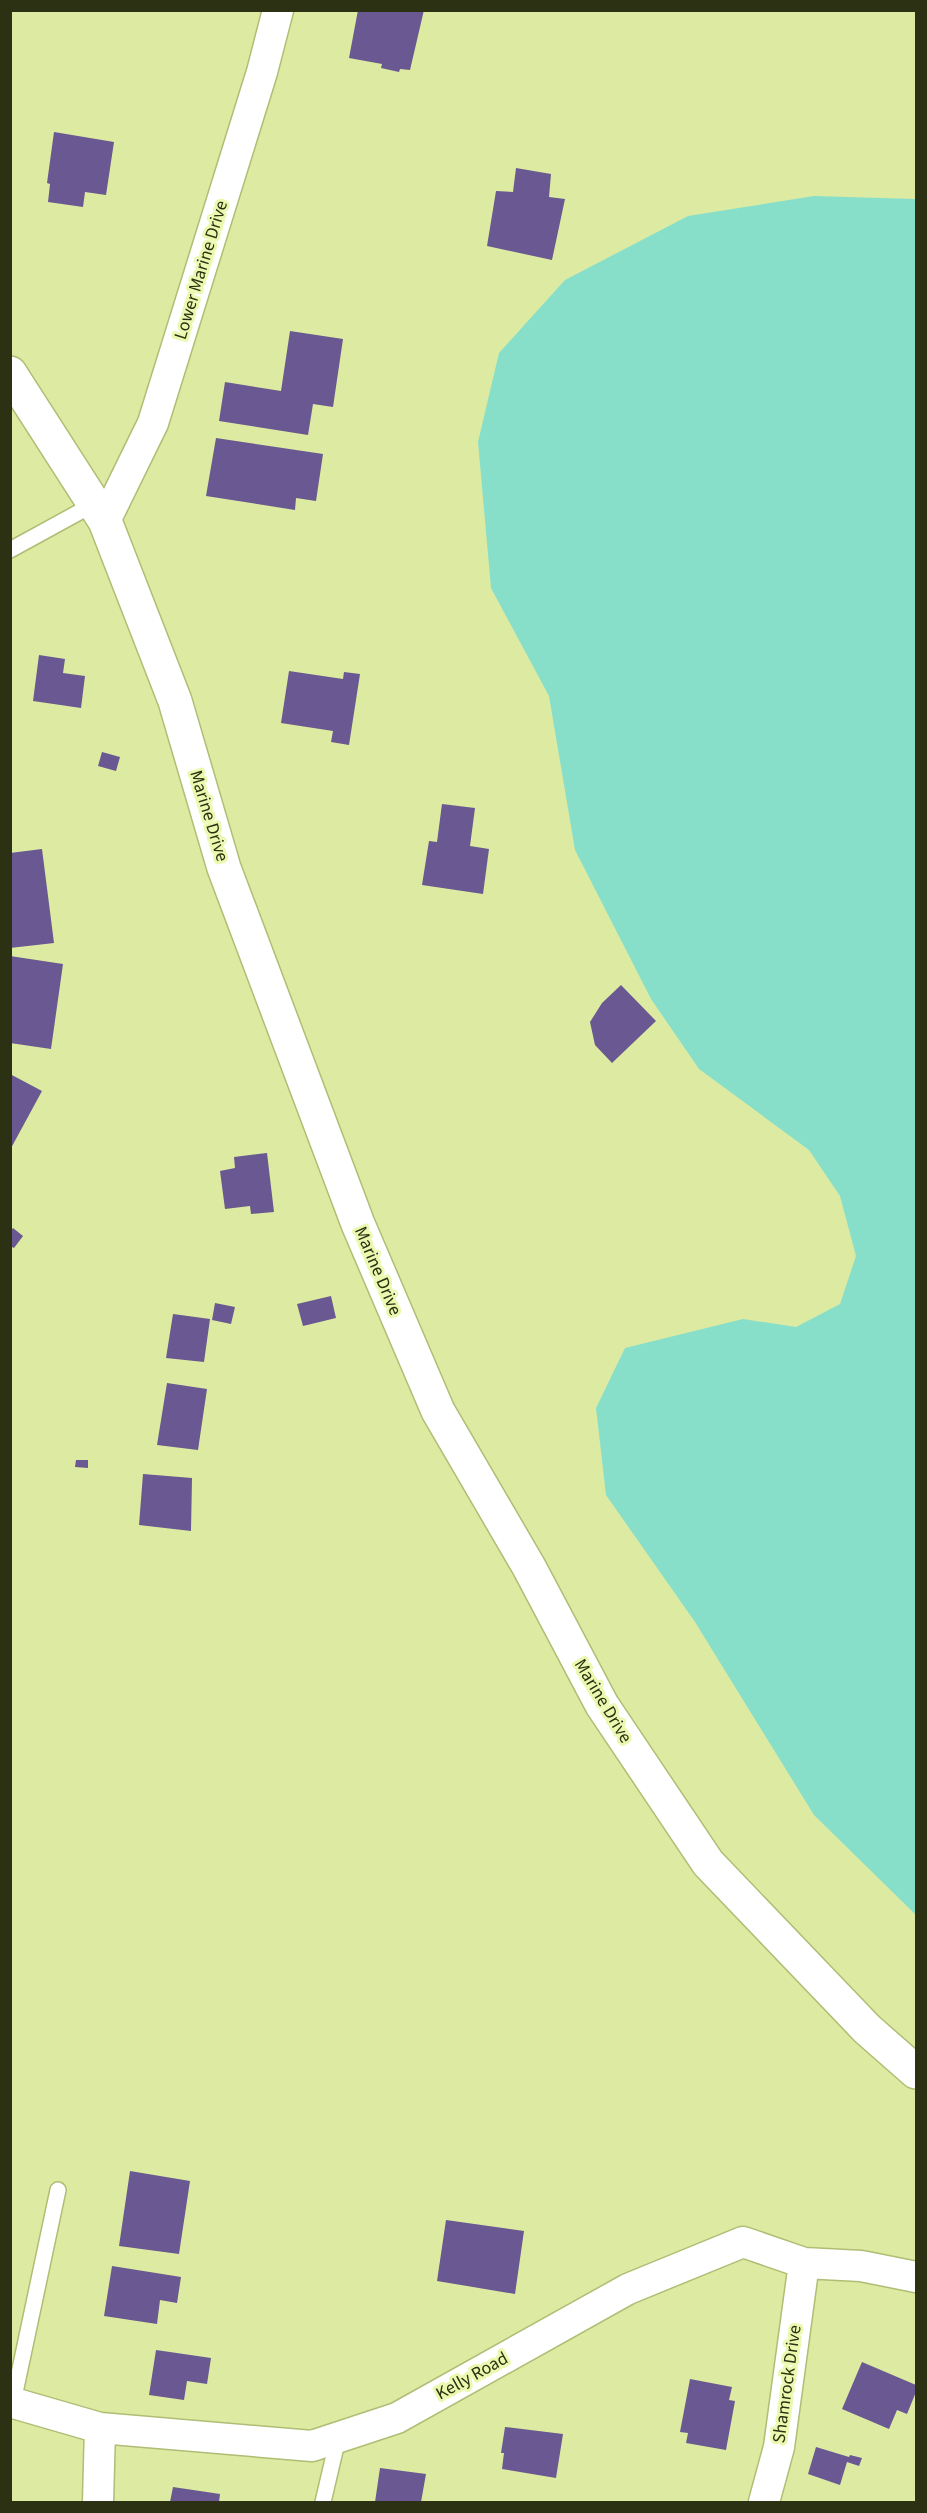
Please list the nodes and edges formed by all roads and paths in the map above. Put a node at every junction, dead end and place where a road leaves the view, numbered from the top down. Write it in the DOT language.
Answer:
graph roads {
  1 [pos="278,10"];
  2 [pos="10,373"];
  3 [pos="100,513"];
  4 [pos="10,550"];
  5 [pos="916,2072"];
  6 [pos="58,2190"];
  7 [pos="804,2263"];
  8 [pos="916,2277"];
  9 [pos="12,2402"];
  10 [pos="100,2428"];
  11 [pos="338,2438"];
  12 [pos="98,2502"];
  13 [pos="323,2502"];
  14 [pos="764,2502"];
  1 -- 3 [label="street, Lower Marine Drive"];
  2 -- 3 [label="street, Marine Drive"];
  3 -- 4 [label="lane"];
  3 -- 5 [label="street, Marine Drive"];
  6 -- 9 [label="lane"];
  7 -- 8 [label="street, Kelly Road"];
  7 -- 11 [label="street, Kelly Road"];
  7 -- 14 [label="street, Shamrock Drive"];
  9 -- 10 [label="street, Kelly Road"];
  10 -- 11 [label="street, Kelly Road"];
  10 -- 12 [label="street"];
  11 -- 13 [label="lane"];
}
